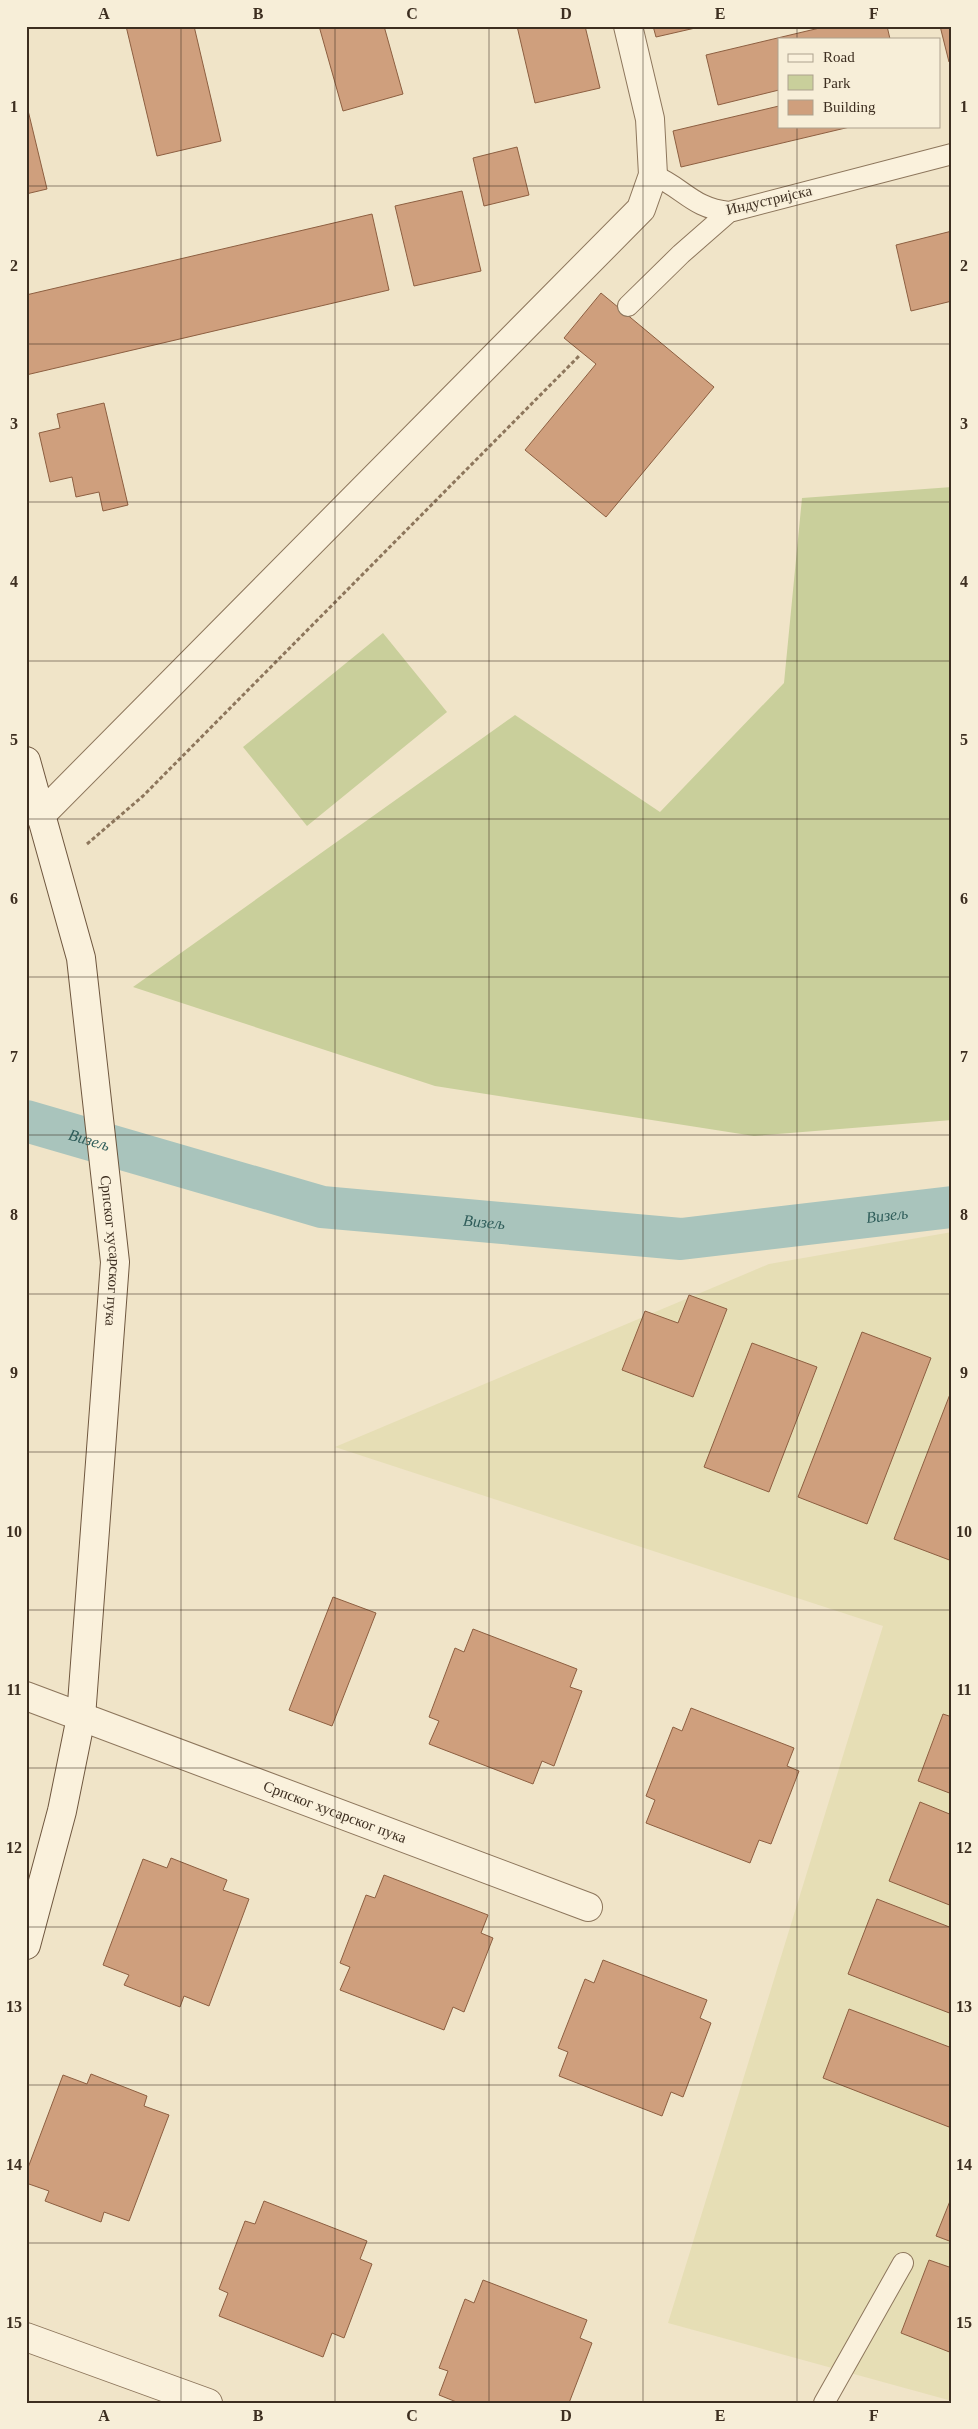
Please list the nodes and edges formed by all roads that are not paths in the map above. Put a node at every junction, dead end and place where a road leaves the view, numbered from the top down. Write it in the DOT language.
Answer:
graph roads {
  1 [pos="628,26"];
  2 [pos="952,154"];
  3 [pos="652,175"];
  4 [pos="729,212"];
  5 [pos="628,306"];
  6 [pos="26,761"];
  7 [pos="40,816"];
  8 [pos="26,1696"];
  9 [pos="81,1717"];
  10 [pos="588,1907"];
  11 [pos="26,1945"];
  12 [pos="903,2263"];
  13 [pos="26,2337"];
  14 [pos="208,2403"];
  15 [pos="824,2403"];
  1 -- 3 [label="street"];
  2 -- 4 [label="lane, Индустријска"];
  3 -- 4 [label="lane, Индустријска"];
  3 -- 7 [label="street"];
  4 -- 5 [label="lane"];
  6 -- 7 [label="street, Српског хусарског пука"];
  7 -- 9 [label="street, Српског хусарског пука"];
  8 -- 9 [label="street, Српског хусарског пука"];
  9 -- 10 [label="street, Српског хусарског пука"];
  9 -- 11 [label="street, Српског хусарског пука"];
  12 -- 15 [label="lane"];
  13 -- 14 [label="street"];
}
